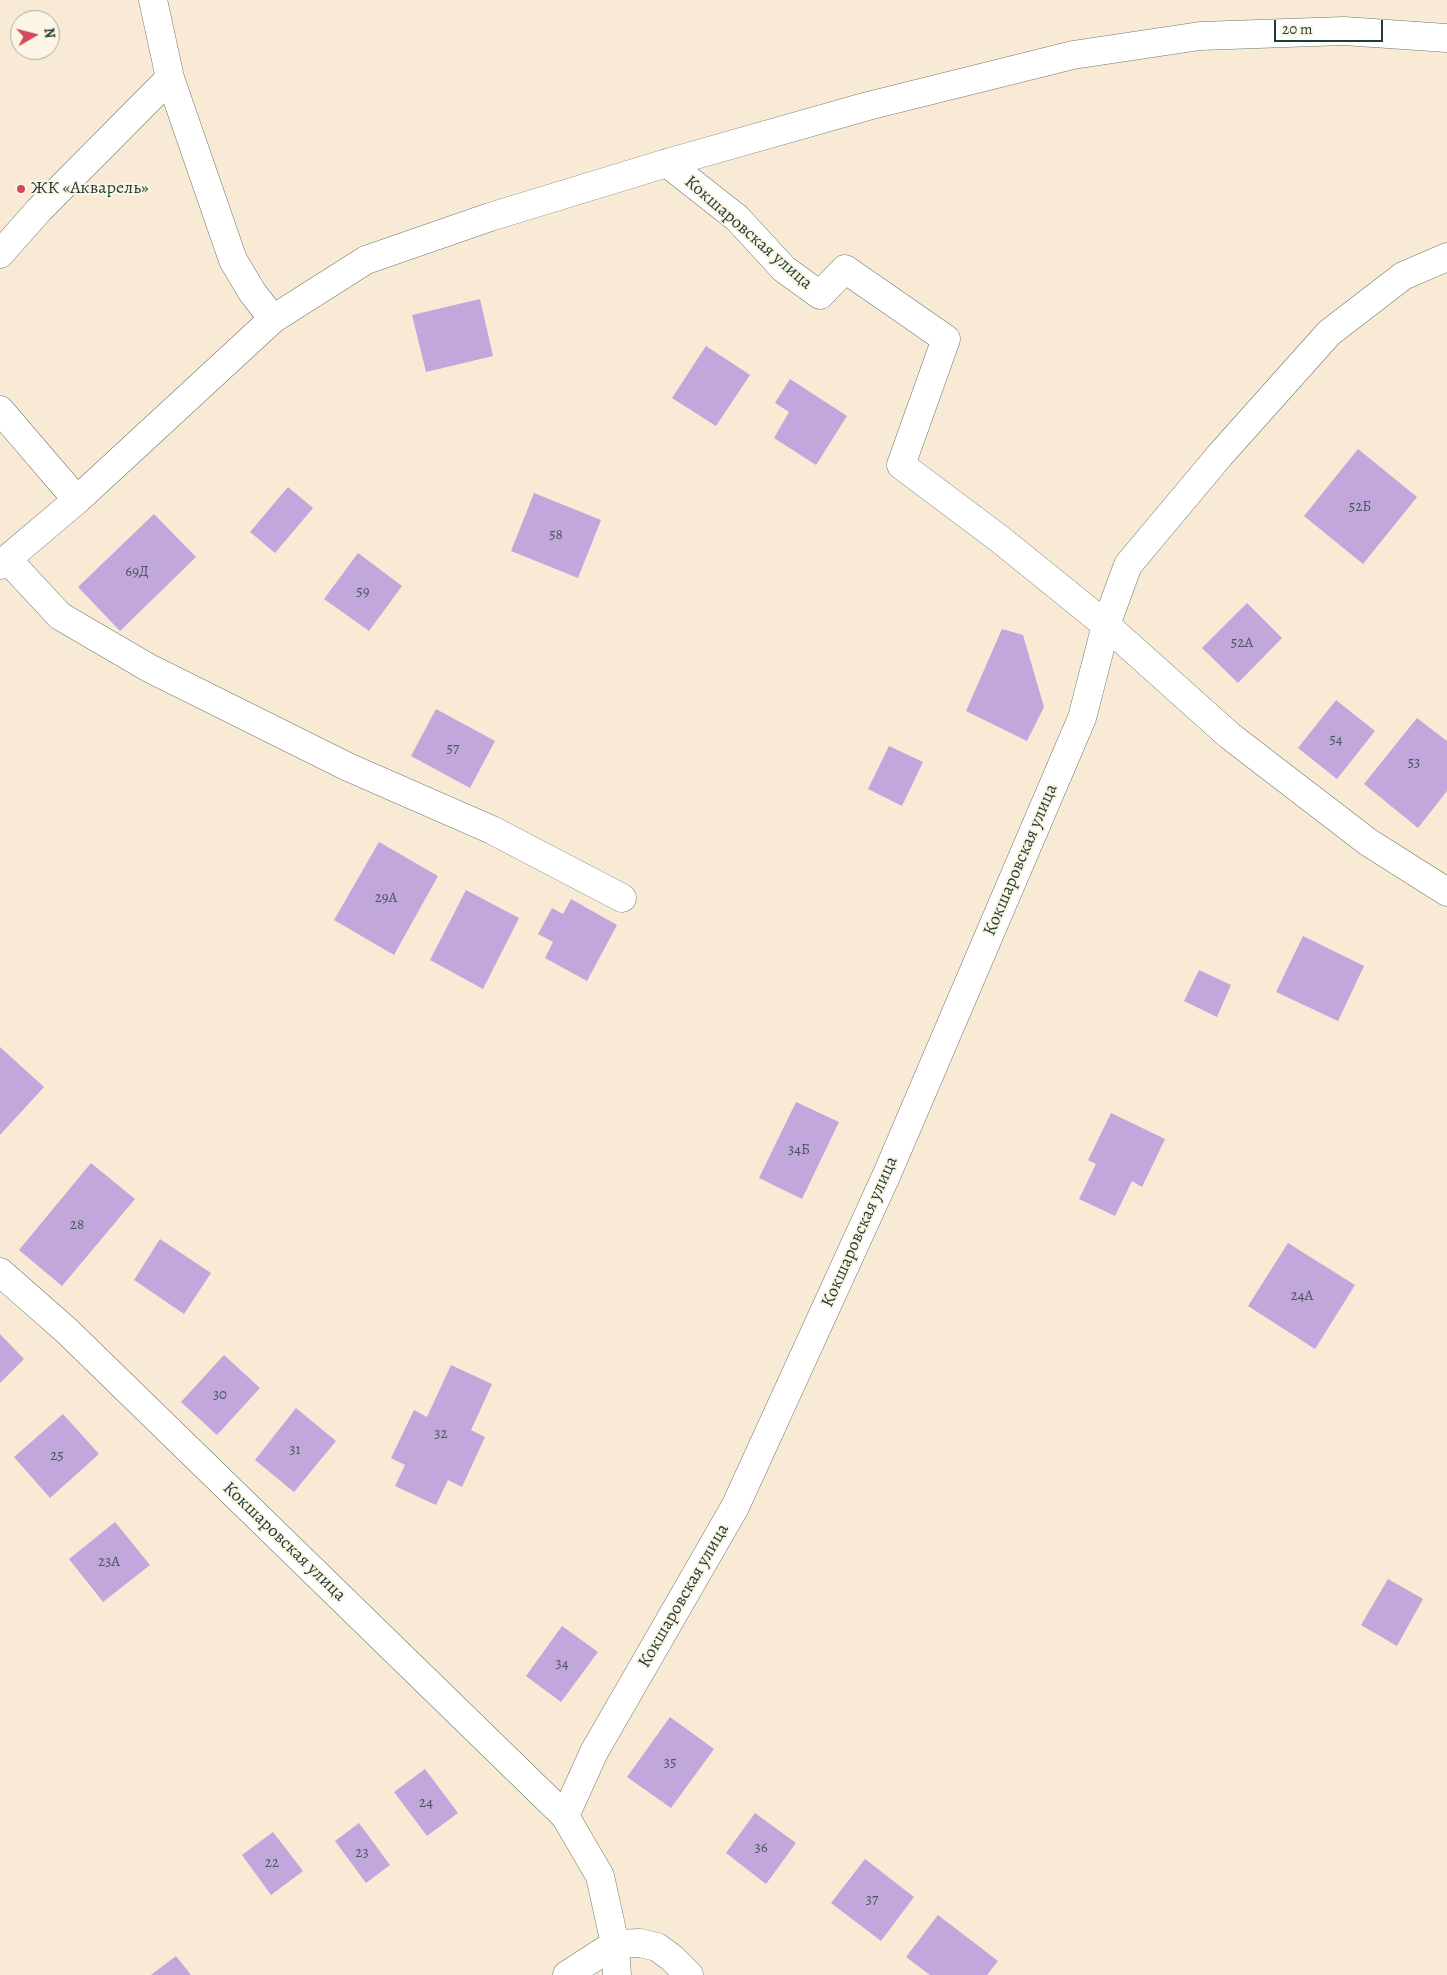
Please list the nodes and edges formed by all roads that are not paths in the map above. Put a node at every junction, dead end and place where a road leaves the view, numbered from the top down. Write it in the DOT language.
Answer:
graph roads {
  1 [pos="154,0"];
  2 [pos="1447,38"];
  3 [pos="170,78"];
  4 [pos="667,162"];
  5 [pos="0,254"];
  6 [pos="1447,257"];
  7 [pos="273,318"];
  8 [pos="0,410"];
  9 [pos="77,500"];
  10 [pos="3,562"];
  11 [pos="1106,625"];
  12 [pos="1447,892"];
  13 [pos="622,898"];
  14 [pos="0,1272"];
  15 [pos="564,1816"];
  16 [pos="615,1944"];
  17 [pos="567,1975"];
  18 [pos="617,1975"];
  19 [pos="689,1975"];
  1 -- 3 [label="street"];
  2 -- 4 [label="street"];
  3 -- 5 [label="street"];
  3 -- 7 [label="street"];
  4 -- 7 [label="street"];
  4 -- 11 [label="street, Кокшаровская улица"];
  6 -- 11 [label="street"];
  7 -- 9 [label="street"];
  8 -- 9 [label="street"];
  9 -- 10 [label="street"];
  10 -- 13 [label="street"];
  11 -- 12 [label="street, Кокшаровская улица"];
  11 -- 15 [label="street, Кокшаровская улица"];
  14 -- 15 [label="street, Кокшаровская улица"];
  15 -- 16 [label="street, Кокшаровская улица"];
  16 -- 17 [label="street"];
  16 -- 18 [label="street, Кокшаровская улица"];
  16 -- 19 [label="street"];
}
